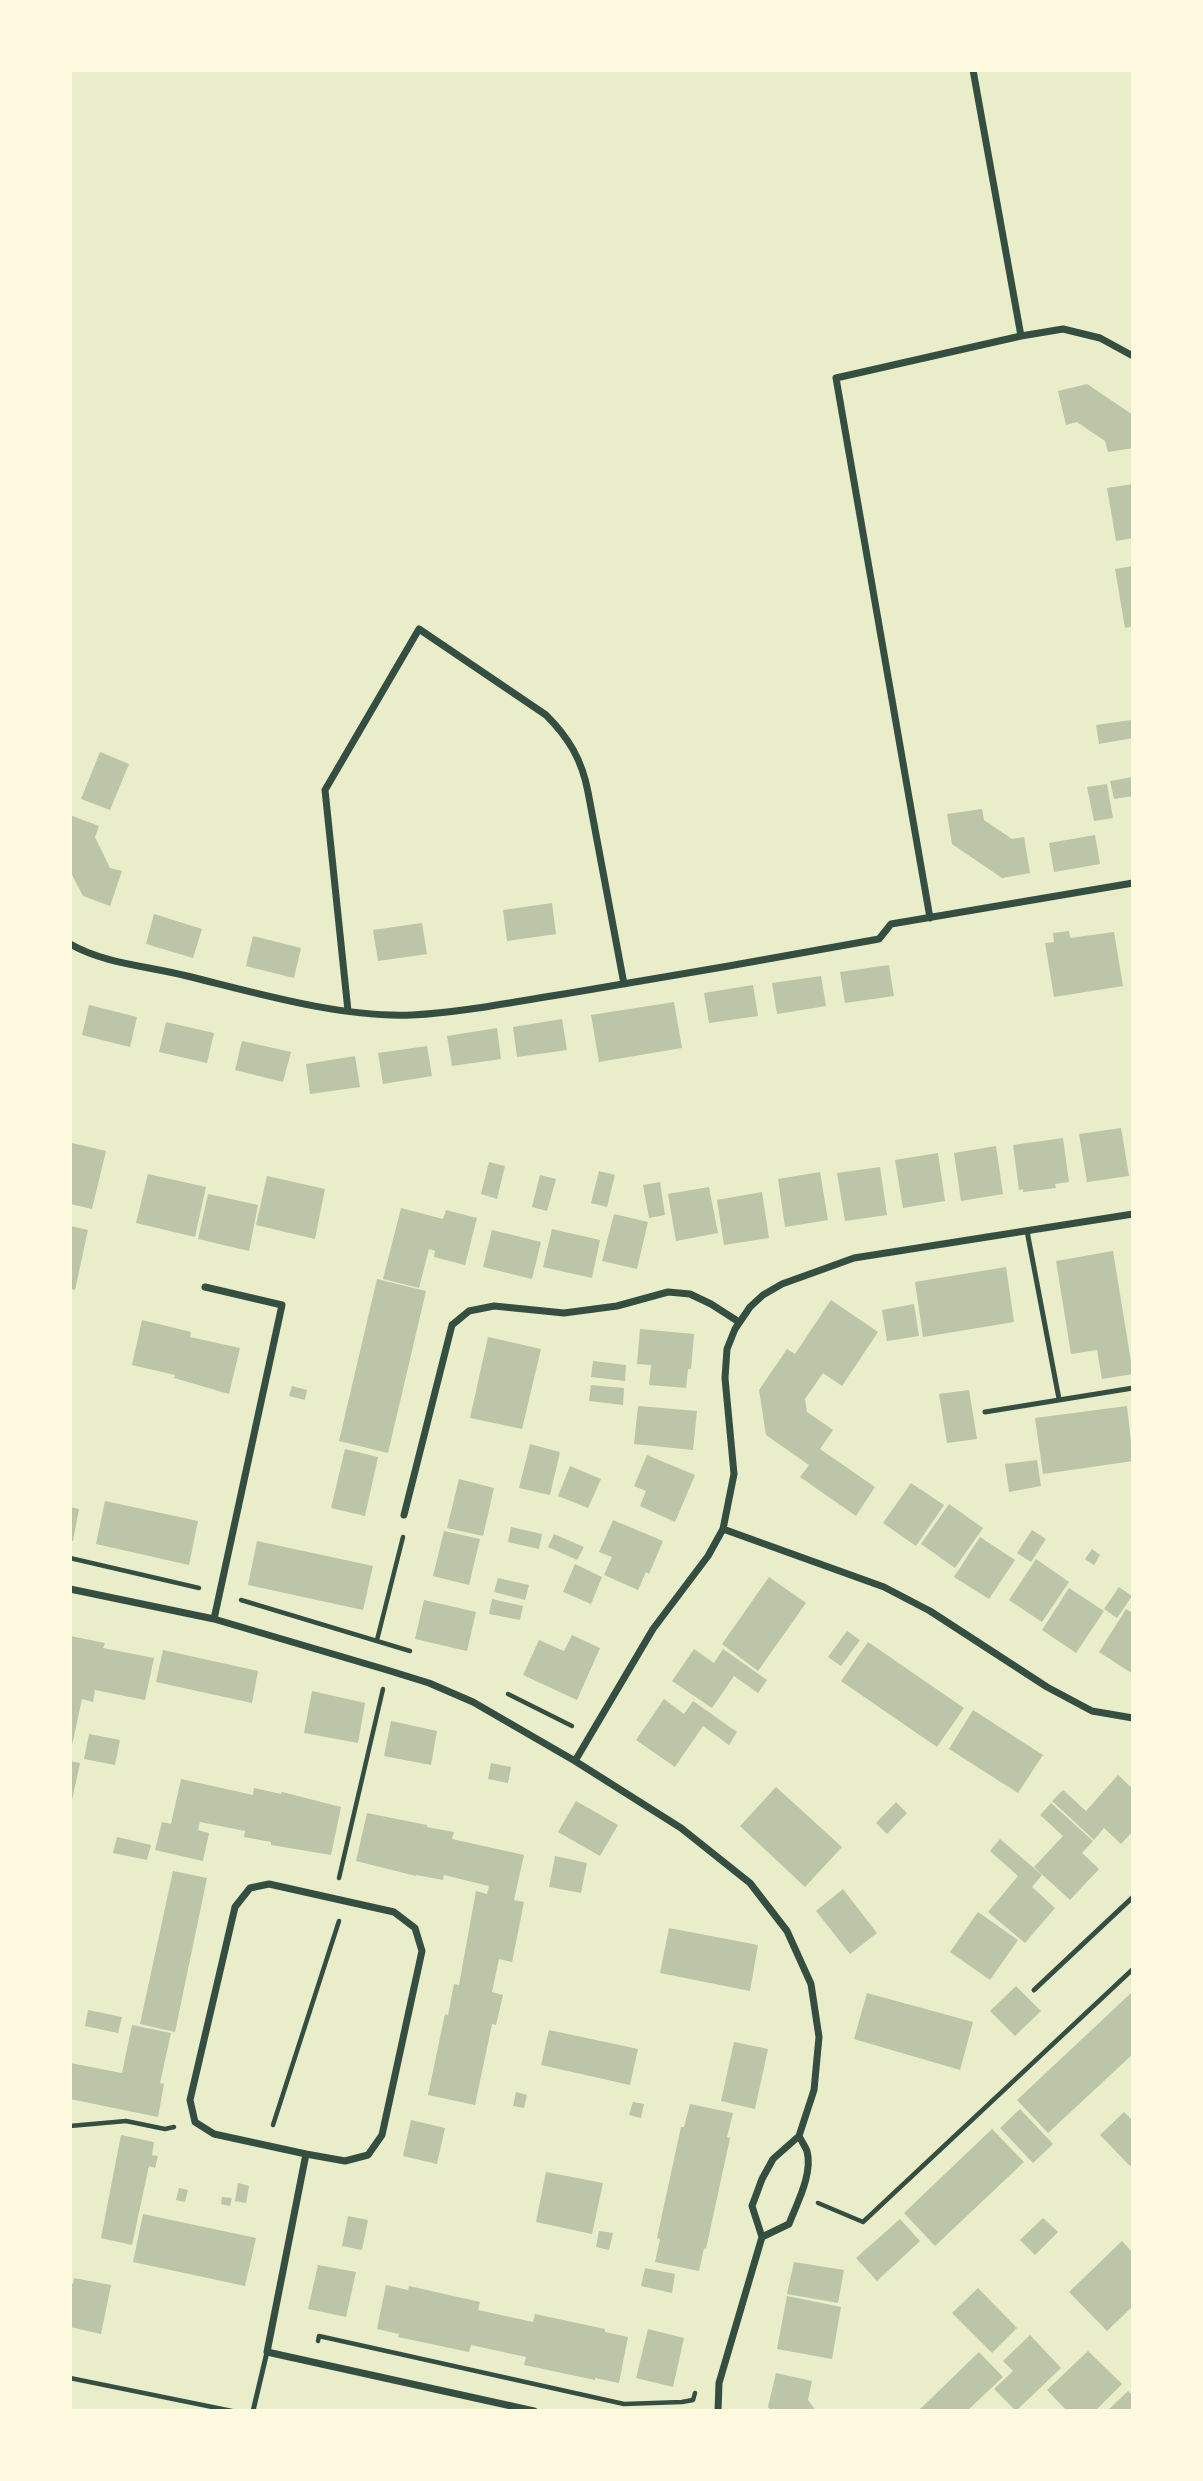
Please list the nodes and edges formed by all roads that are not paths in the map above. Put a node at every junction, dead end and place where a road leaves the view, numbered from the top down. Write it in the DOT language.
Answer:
graph roads {
  1 [pos="973,70"];
  2 [pos="1021,335"];
  3 [pos="1133,356"];
  4 [pos="1133,883"];
  5 [pos="930,918"];
  6 [pos="70,944"];
  7 [pos="624,984"];
  8 [pos="348,1011"];
  9 [pos="1133,1214"];
  10 [pos="1027,1231"];
  11 [pos="205,1287"];
  12 [pos="739,1322"];
  13 [pos="1133,1388"];
  14 [pos="1059,1399"];
  15 [pos="985,1412"];
  16 [pos="404,1515"];
  17 [pos="723,1529"];
  18 [pos="70,1589"];
  19 [pos="214,1619"];
  20 [pos="1133,1718"];
  21 [pos="575,1761"];
  22 [pos="1133,1897"];
  23 [pos="1034,1990"];
  24 [pos="799,2136"];
  25 [pos="306,2154"];
  26 [pos="762,2237"];
  27 [pos="267,2352"];
  28 [pos="253,2411"];
  29 [pos="534,2411"];
  30 [pos="718,2411"];
  1 -- 2 [label="street"];
  2 -- 3 [label="street"];
  2 -- 5 [label="street"];
  4 -- 5 [label="street"];
  5 -- 7 [label="street"];
  6 -- 8 [label="street"];
  7 -- 8 [label="street"];
  7 -- 8 [label="street"];
  9 -- 10 [label="street"];
  10 -- 12 [label="street"];
  10 -- 14 [label="lane"];
  11 -- 19 [label="street"];
  12 -- 16 [label="street"];
  12 -- 17 [label="street"];
  13 -- 14 [label="lane"];
  14 -- 15 [label="lane"];
  17 -- 20 [label="street"];
  17 -- 21 [label="street"];
  18 -- 19 [label="street"];
  19 -- 21 [label="street"];
  21 -- 24 [label="street"];
  22 -- 23 [label="lane"];
  24 -- 26 [label="street"];
  24 -- 26 [label="street"];
  25 -- 25 [label="street"];
  25 -- 27 [label="street"];
  26 -- 30 [label="street"];
  27 -- 28 [label="lane"];
  27 -- 29 [label="street"];
}
